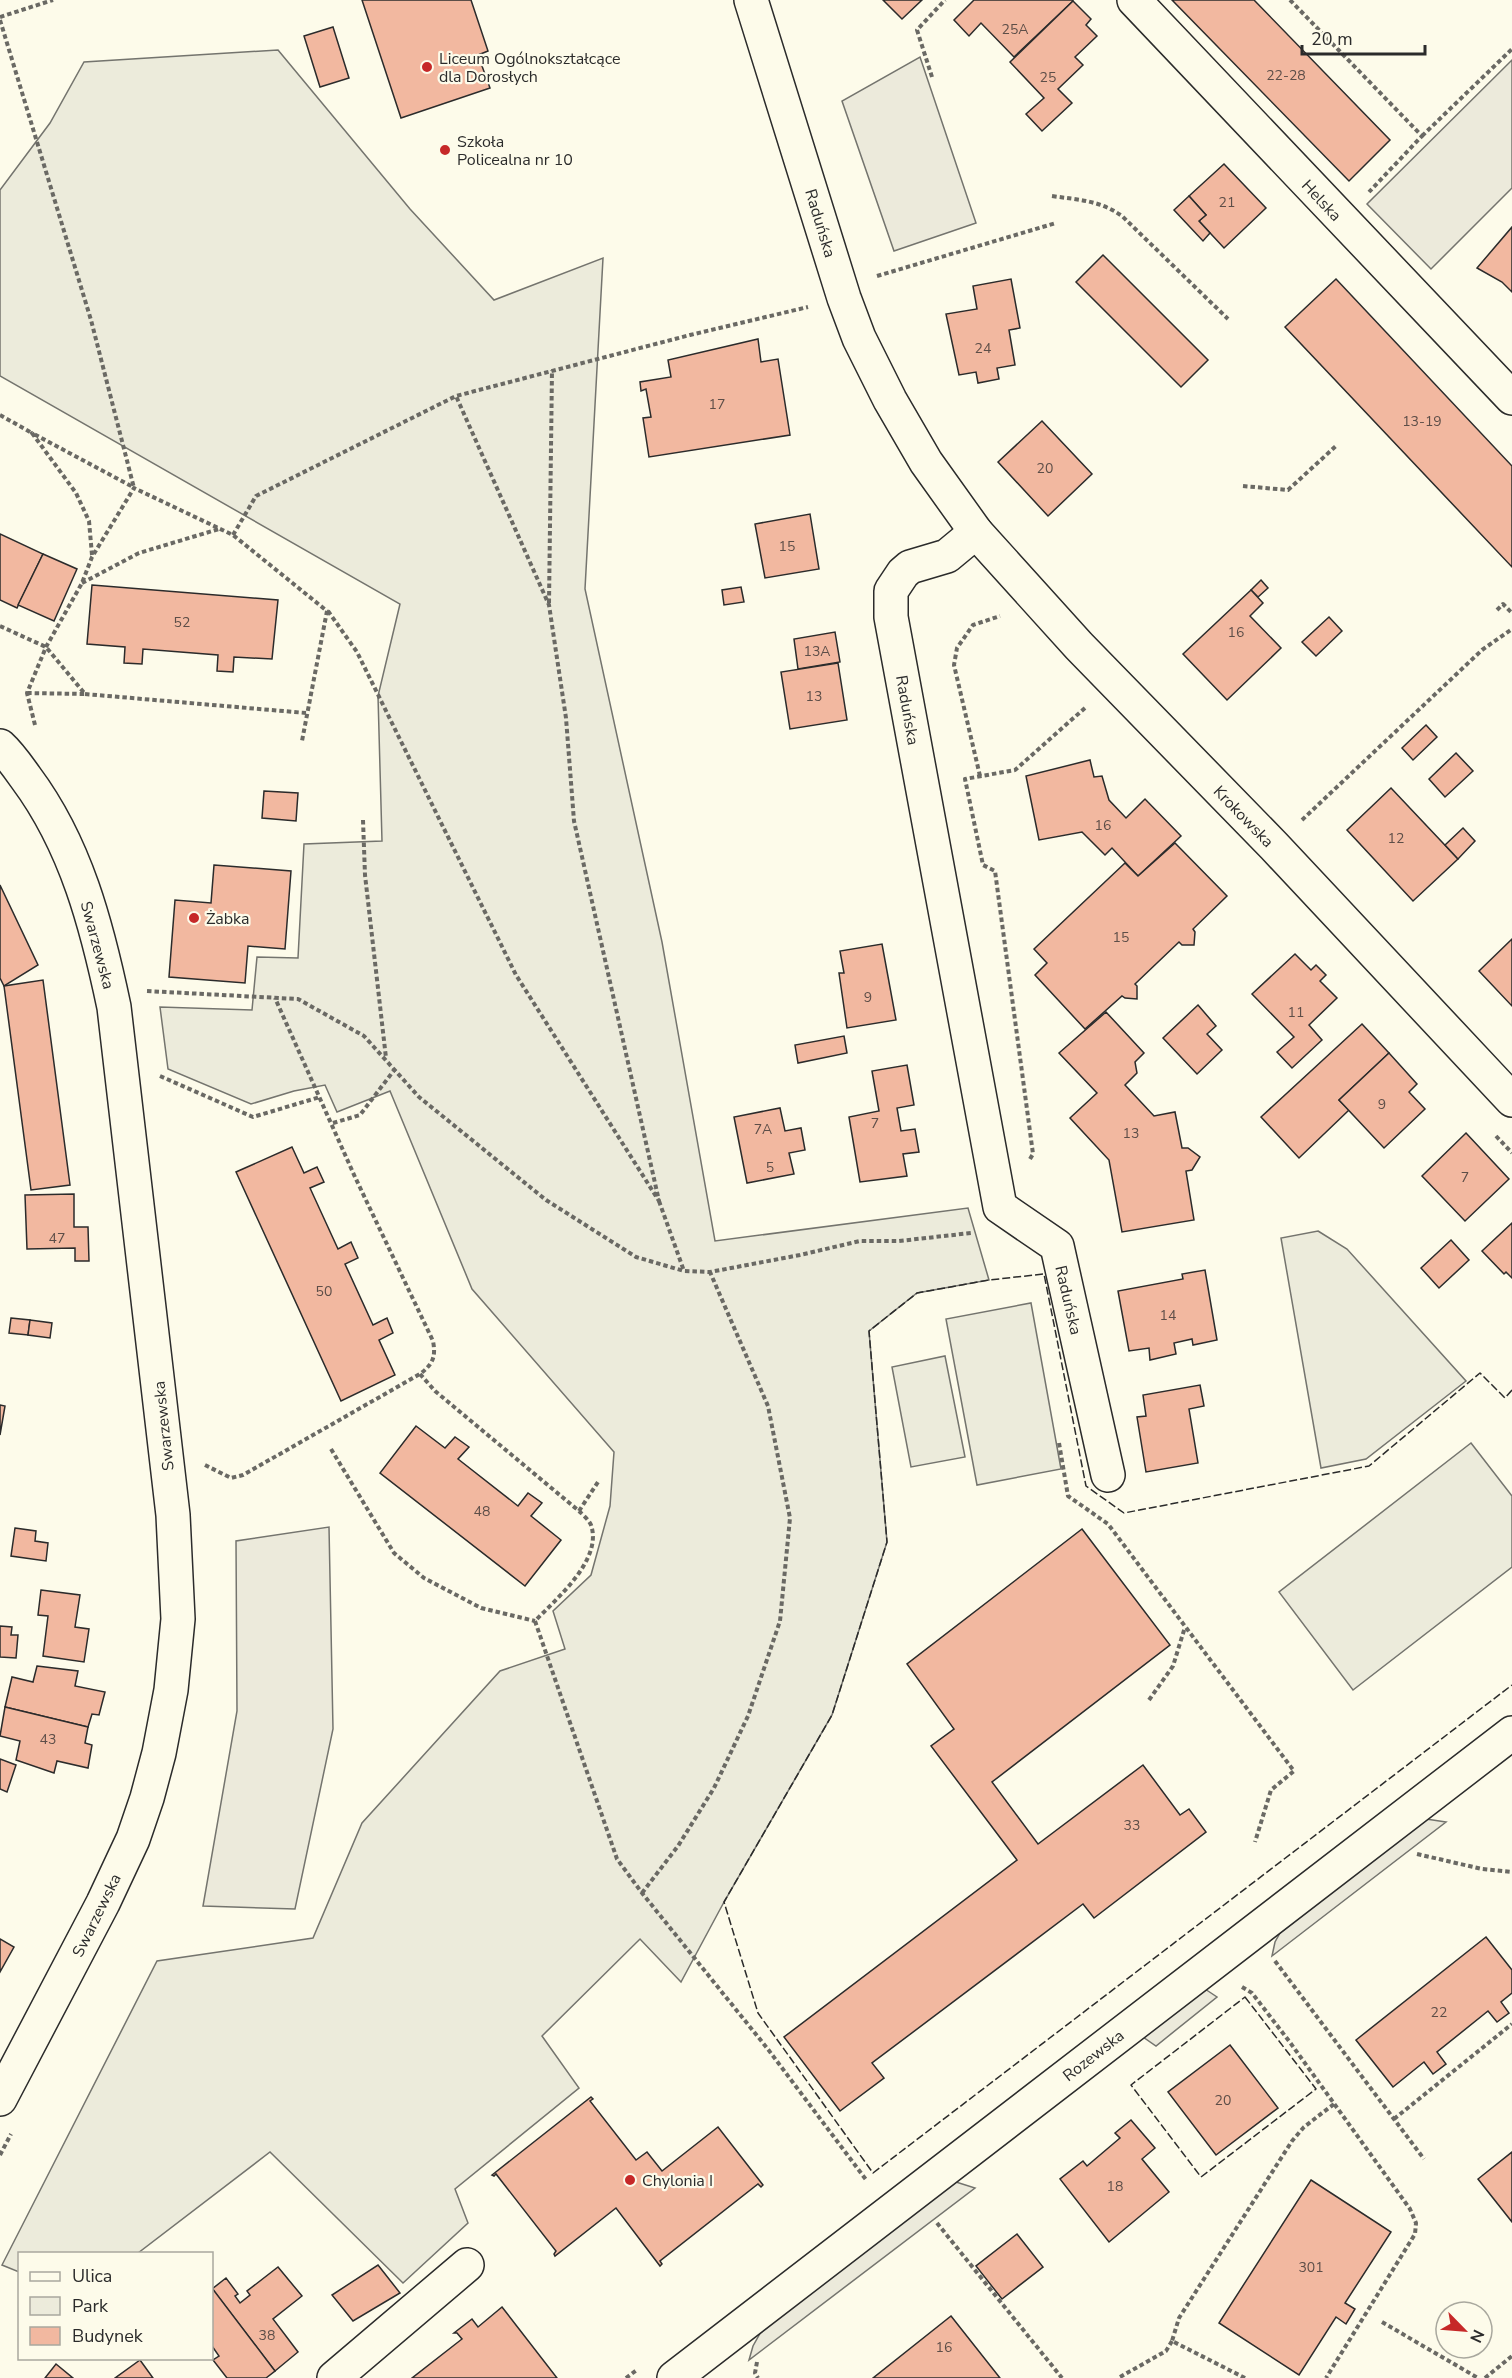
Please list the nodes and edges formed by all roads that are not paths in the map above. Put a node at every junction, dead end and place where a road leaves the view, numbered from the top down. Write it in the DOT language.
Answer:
graph roads {
  1 [pos="751,0"];
  2 [pos="1134,0"];
  3 [pos="1512,398"];
  4 [pos="976,532"];
  5 [pos="0,746"];
  6 [pos="1512,1100"];
  7 [pos="1108,1475"];
  8 [pos="1512,1732"];
  9 [pos="0,2100"];
  10 [pos="467,2265"];
  11 [pos="334,2378"];
  12 [pos="674,2378"];
  1 -- 4 [label="street, Raduńska"];
  2 -- 3 [label="street, Helska"];
  4 -- 6 [label="street, Krokowska"];
  4 -- 7 [label="street, Raduńska"];
  5 -- 9 [label="street, Swarzewska"];
  8 -- 12 [label="street, Rozewska"];
  10 -- 11 [label="street"];
}
